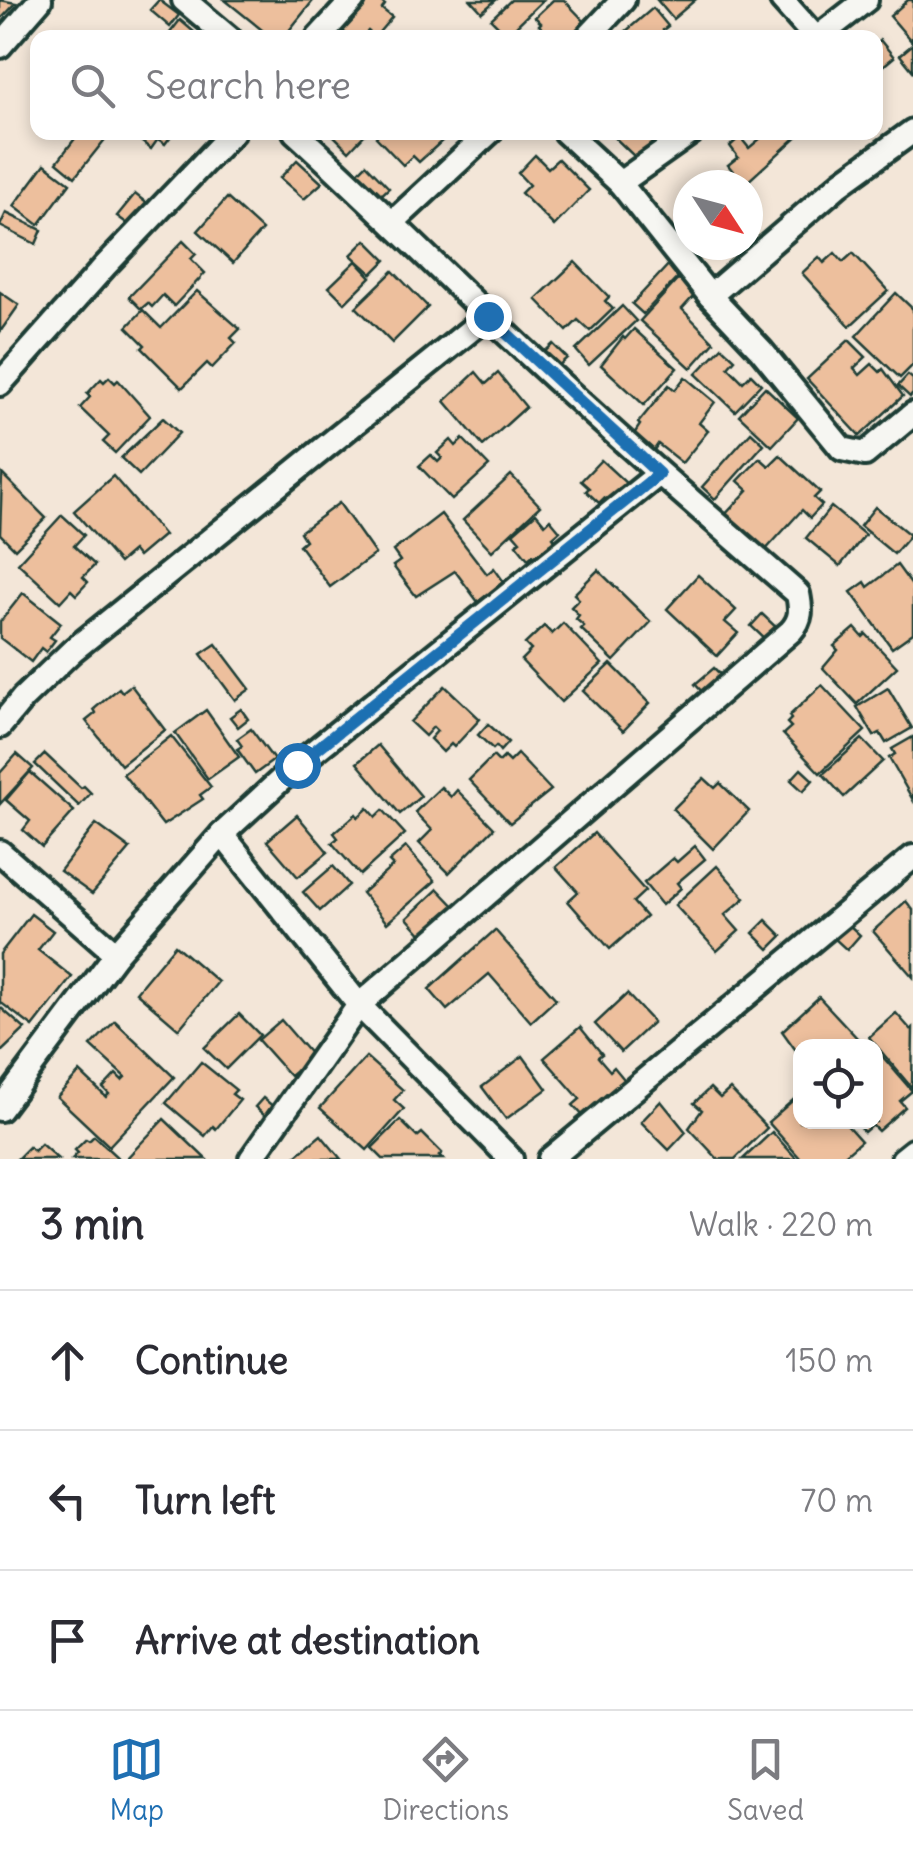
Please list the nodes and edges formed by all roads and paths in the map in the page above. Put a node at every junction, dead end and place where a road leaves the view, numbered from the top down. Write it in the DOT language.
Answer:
graph roads {
  1 [pos="40,0"];
  2 [pos="184,0"];
  3 [pos="353,0"];
  4 [pos="623,0"];
  5 [pos="782,0"];
  6 [pos="866,0"];
  7 [pos="219,30"];
  8 [pos="325,30"];
  9 [pos="594,30"];
  10 [pos="809,30"];
  11 [pos="827,30"];
  12 [pos="0,46"];
  13 [pos="913,130"];
  14 [pos="225,140"];
  15 [pos="304,140"];
  16 [pos="481,140"];
  17 [pos="574,140"];
  18 [pos="681,140"];
  19 [pos="620,183"];
  20 [pos="394,221"];
  21 [pos="710,296"];
  22 [pos="488,316"];
  23 [pos="0,384"];
  24 [pos="913,414"];
  25 [pos="659,474"];
  26 [pos="0,726"];
  27 [pos="222,834"];
  28 [pos="0,852"];
  29 [pos="913,857"];
  30 [pos="116,954"];
  31 [pos="359,1005"];
  32 [pos="0,1109"];
  33 [pos="913,1150"];
  34 [pos="251,1159"];
  35 [pos="511,1159"];
  36 [pos="550,1159"];
  37 [pos="903,1159"];
  1 -- 12 [label="street"];
  2 -- 7 [label="street"];
  3 -- 8 [label="street"];
  4 -- 9 [label="street"];
  5 -- 10 [label="street"];
  6 -- 11 [label="street"];
  13 -- 21 [label="street"];
  14 -- 23 [label="street"];
  15 -- 20 [label="street"];
  16 -- 20 [label="street"];
  17 -- 19 [label="street"];
  18 -- 19 [label="street"];
  19 -- 21 [label="street"];
  20 -- 22 [label="street"];
  21 -- 24 [label="street"];
  22 -- 25 [label="street"];
  22 -- 26 [label="street"];
  25 -- 27 [label="street"];
  25 -- 31 [label="street"];
  27 -- 30 [label="street"];
  27 -- 31 [label="street"];
  28 -- 30 [label="street"];
  29 -- 36 [label="street"];
  30 -- 32 [label="street"];
  31 -- 34 [label="street"];
  31 -- 35 [label="street"];
  33 -- 37 [label="street"];
}
